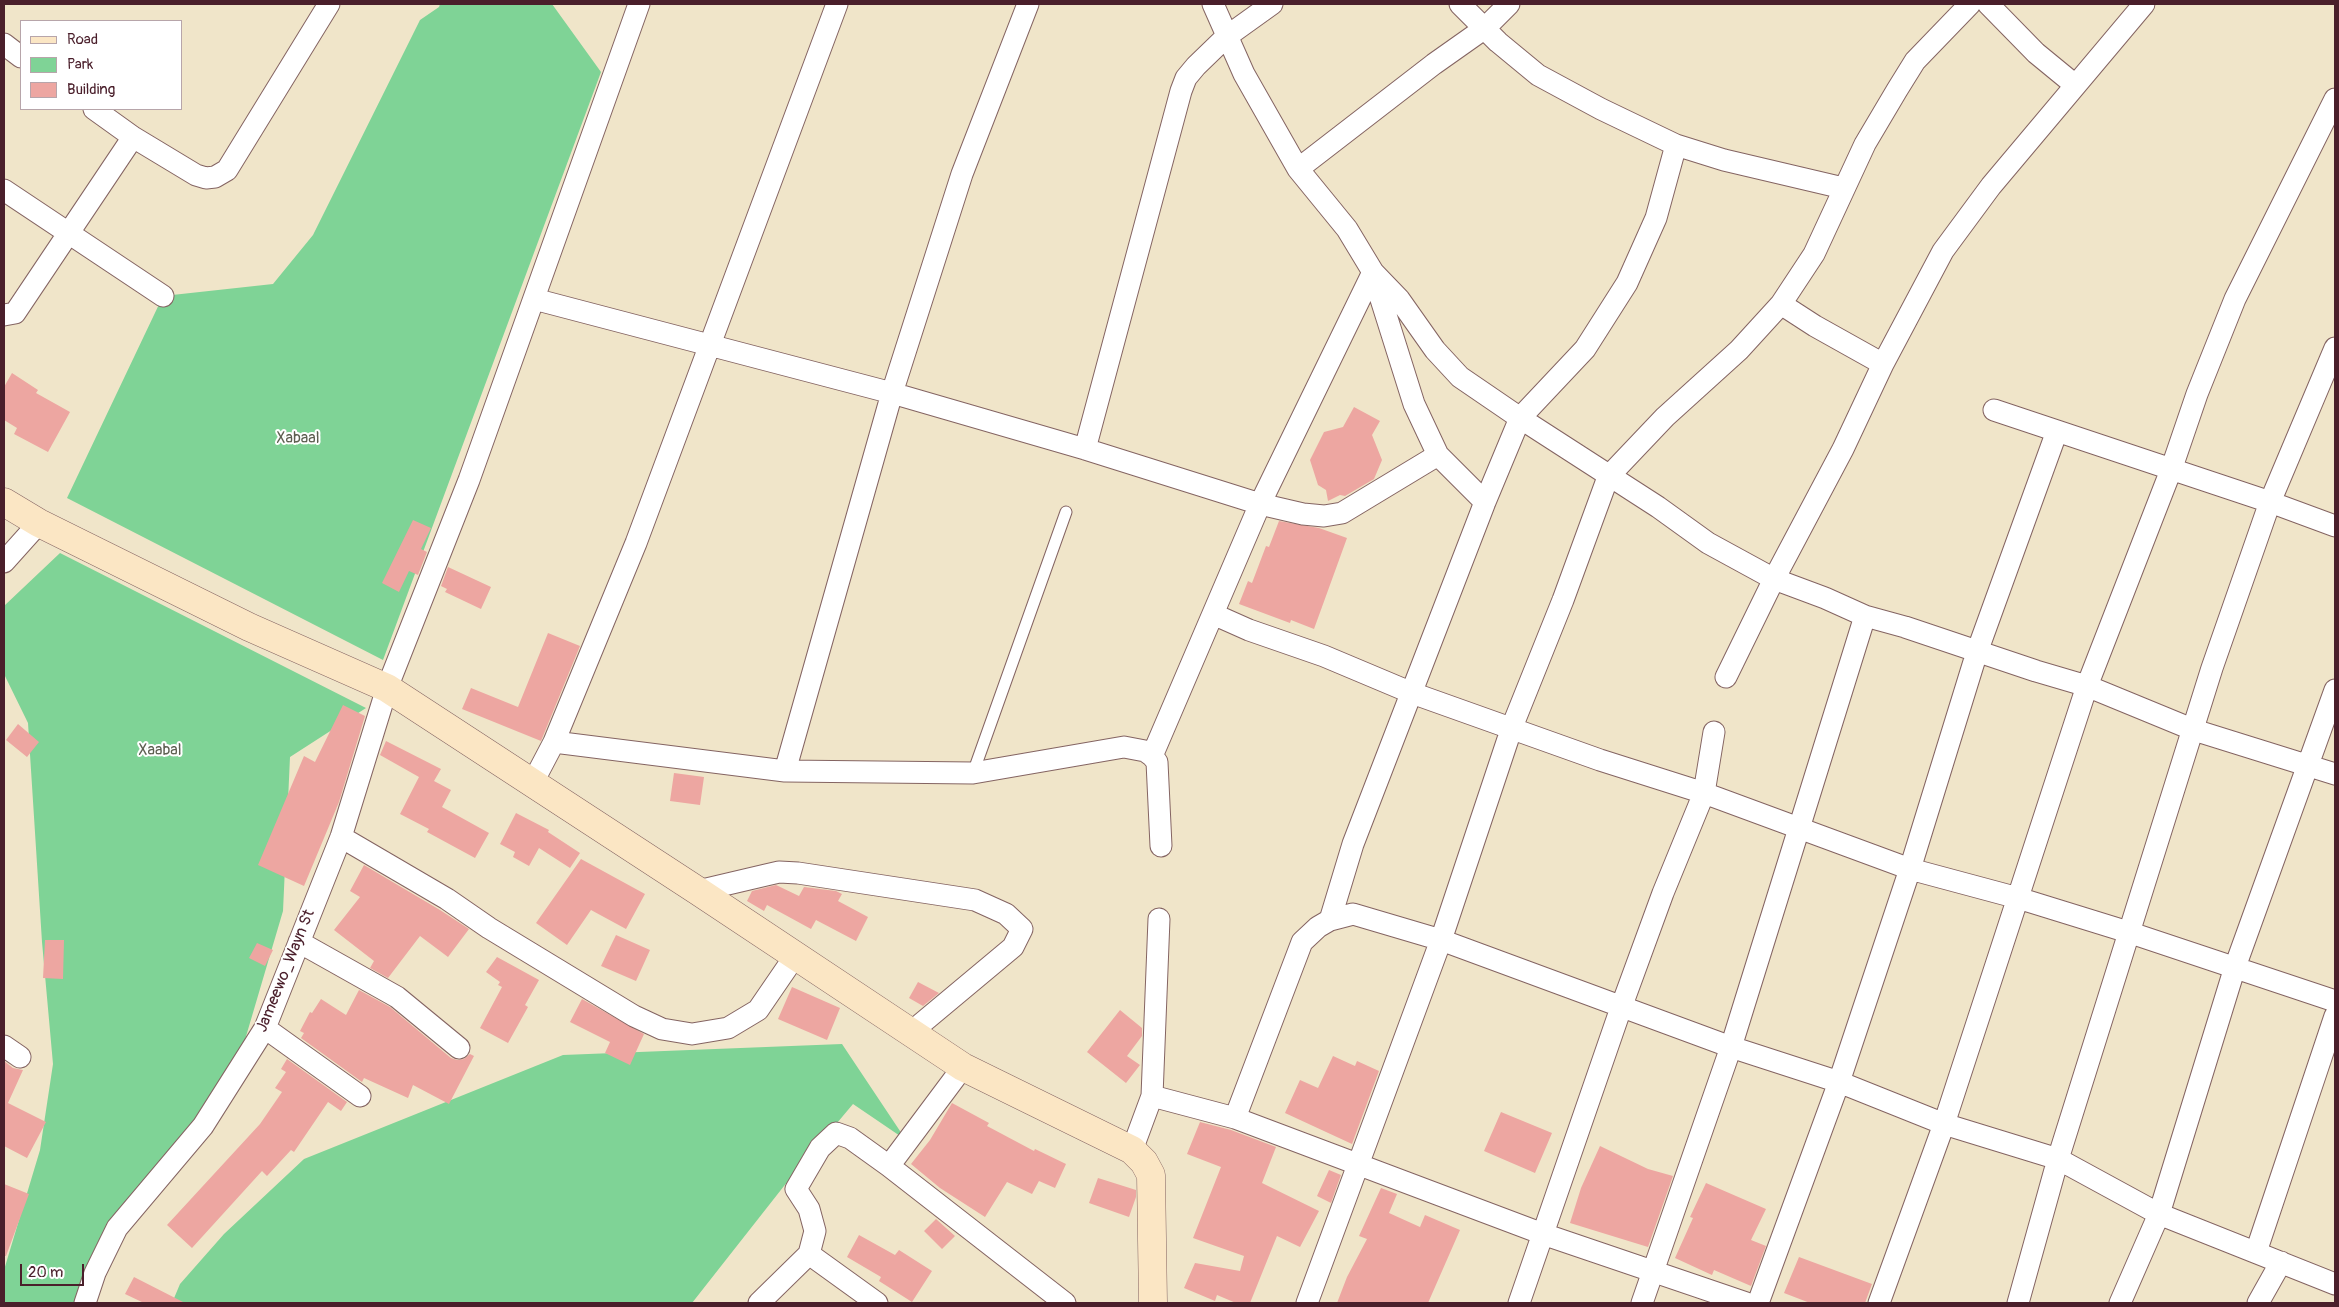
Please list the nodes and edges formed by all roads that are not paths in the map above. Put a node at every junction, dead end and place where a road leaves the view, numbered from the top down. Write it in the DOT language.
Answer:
graph roads {
  1 [pos="329,4"];
  2 [pos="639,4"];
  3 [pos="837,4"];
  4 [pos="1028,4"];
  5 [pos="1213,4"];
  6 [pos="1272,4"];
  7 [pos="1460,4"];
  8 [pos="1509,4"];
  9 [pos="1970,4"];
  10 [pos="1988,4"];
  11 [pos="2144,4"];
  12 [pos="1485,28"];
  13 [pos="1226,37"];
  14 [pos="4,44"];
  15 [pos="20,56"];
  16 [pos="2075,85"];
  17 [pos="2335,99"];
  18 [pos="95,110"];
  19 [pos="133,136"];
  20 [pos="1676,145"];
  21 [pos="1298,169"];
  22 [pos="1843,188"];
  23 [pos="4,190"];
  24 [pos="68,234"];
  25 [pos="1373,272"];
  26 [pos="163,296"];
  27 [pos="534,299"];
  28 [pos="1781,304"];
  29 [pos="4,315"];
  30 [pos="710,346"];
  31 [pos="2335,348"];
  32 [pos="1883,364"];
  33 [pos="892,392"];
  34 [pos="1994,410"];
  35 [pos="1520,418"];
  36 [pos="2057,431"];
  37 [pos="1085,448"];
  38 [pos="1438,455"];
  39 [pos="2171,470"];
  40 [pos="1608,477"];
  41 [pos="4,502"];
  42 [pos="1485,502"];
  43 [pos="2270,502"];
  44 [pos="1260,504"];
  45 [pos="1066,512"];
  46 [pos="39,523"];
  47 [pos="2335,526"];
  48 [pos="4,562"];
  49 [pos="1774,579"];
  50 [pos="1213,614"];
  51 [pos="1865,616"];
  52 [pos="1977,652"];
  53 [pos="1726,677"];
  54 [pos="2087,686"];
  55 [pos="386,688"];
  56 [pos="2335,690"];
  57 [pos="1412,693"];
  58 [pos="1512,727"];
  59 [pos="2194,730"];
  60 [pos="1714,732"];
  61 [pos="554,742"];
  62 [pos="1152,756"];
  63 [pos="2309,765"];
  64 [pos="785,771"];
  65 [pos="974,773"];
  66 [pos="2335,774"];
  67 [pos="533,782"];
  68 [pos="1704,793"];
  69 [pos="1798,829"];
  70 [pos="341,837"];
  71 [pos="1161,846"];
  72 [pos="1910,869"];
  73 [pos="698,891"];
  74 [pos="2018,898"];
  75 [pos="1159,920"];
  76 [pos="1330,920"];
  77 [pos="2128,932"];
  78 [pos="1441,940"];
  79 [pos="299,942"];
  80 [pos="795,956"];
  81 [pos="2235,967"];
  82 [pos="2335,1002"];
  83 [pos="1622,1005"];
  84 [pos="2335,1016"];
  85 [pos="265,1028"];
  86 [pos="910,1033"];
  87 [pos="1731,1047"];
  88 [pos="459,1048"];
  89 [pos="963,1067"];
  90 [pos="1839,1082"];
  91 [pos="360,1096"];
  92 [pos="1152,1096"];
  93 [pos="1235,1118"];
  94 [pos="1944,1124"];
  95 [pos="1132,1150"];
  96 [pos="2058,1159"];
  97 [pos="1358,1164"];
  98 [pos="889,1166"];
  99 [pos="2159,1214"];
  100 [pos="1543,1234"];
  101 [pos="2256,1252"];
  102 [pos="809,1254"];
  103 [pos="2281,1262"];
  104 [pos="1653,1272"];
  105 [pos="2335,1284"];
  106 [pos="85,1303"];
  107 [pos="759,1303"];
  108 [pos="877,1303"];
  109 [pos="1065,1303"];
  110 [pos="1153,1303"];
  111 [pos="1307,1303"];
  112 [pos="1519,1303"];
  113 [pos="1642,1303"];
  114 [pos="1746,1303"];
  115 [pos="1758,1303"];
  116 [pos="1880,1303"];
  117 [pos="2018,1303"];
  118 [pos="2120,1303"];
  119 [pos="2258,1303"];
  1 -- 19 [label="street"];
  2 -- 27 [label="street, Jameewo_Wayn St"];
  3 -- 30 [label="street"];
  4 -- 33 [label="street"];
  5 -- 13 [label="street"];
  6 -- 13 [label="street"];
  7 -- 12 [label="street"];
  8 -- 12 [label="street"];
  9 -- 22 [label="street"];
  10 -- 16 [label="street"];
  11 -- 16 [label="street"];
  12 -- 20 [label="street"];
  12 -- 21 [label="street"];
  13 -- 21 [label="street"];
  13 -- 37 [label="street"];
  14 -- 15 [label="street"];
  16 -- 32 [label="street"];
  17 -- 39 [label="street"];
  18 -- 19 [label="street"];
  19 -- 24 [label="street"];
  20 -- 22 [label="street"];
  20 -- 35 [label="street"];
  21 -- 25 [label="street"];
  22 -- 28 [label="street"];
  23 -- 24 [label="street"];
  24 -- 26 [label="street"];
  24 -- 29 [label="street"];
  25 -- 35 [label="street"];
  25 -- 38 [label="street"];
  25 -- 44 [label="street"];
  27 -- 30 [label="street"];
  27 -- 55 [label="street, Jameewo_Wayn St"];
  28 -- 32 [label="street"];
  28 -- 40 [label="street"];
  30 -- 33 [label="street"];
  30 -- 61 [label="street"];
  31 -- 43 [label="street"];
  32 -- 49 [label="street"];
  33 -- 37 [label="street"];
  33 -- 64 [label="street"];
  34 -- 36 [label="street"];
  35 -- 40 [label="street"];
  35 -- 42 [label="street"];
  36 -- 39 [label="street"];
  36 -- 52 [label="street"];
  37 -- 44 [label="street"];
  38 -- 42 [label="street"];
  38 -- 44 [label="street"];
  39 -- 43 [label="street"];
  39 -- 54 [label="street"];
  40 -- 49 [label="street"];
  40 -- 58 [label="street"];
  41 -- 46 [label="street"];
  42 -- 57 [label="street"];
  43 -- 47 [label="street"];
  43 -- 59 [label="street"];
  44 -- 50 [label="street"];
  45 -- 65 [label="lane"];
  46 -- 48 [label="street"];
  46 -- 55 [label="street"];
  49 -- 51 [label="street"];
  49 -- 53 [label="street"];
  50 -- 57 [label="street"];
  50 -- 62 [label="street"];
  51 -- 52 [label="street"];
  51 -- 69 [label="street"];
  52 -- 54 [label="street"];
  52 -- 72 [label="street"];
  54 -- 59 [label="street"];
  54 -- 74 [label="street"];
  55 -- 67 [label="street"];
  55 -- 70 [label="street, Jameewo_Wayn St"];
  56 -- 63 [label="street"];
  57 -- 58 [label="street"];
  57 -- 76 [label="street"];
  58 -- 68 [label="street"];
  58 -- 78 [label="street"];
  59 -- 63 [label="street"];
  59 -- 77 [label="street"];
  60 -- 68 [label="street"];
  61 -- 64 [label="street"];
  61 -- 67 [label="street"];
  62 -- 65 [label="street"];
  62 -- 71 [label="street"];
  63 -- 66 [label="street"];
  63 -- 81 [label="street"];
  64 -- 65 [label="street"];
  67 -- 73 [label="street"];
  68 -- 69 [label="street"];
  68 -- 83 [label="street"];
  69 -- 72 [label="street"];
  69 -- 87 [label="street"];
  70 -- 79 [label="street, Jameewo_Wayn St"];
  70 -- 80 [label="street"];
  72 -- 74 [label="street"];
  72 -- 90 [label="street"];
  73 -- 80 [label="street"];
  73 -- 86 [label="street"];
  74 -- 77 [label="street"];
  74 -- 94 [label="street"];
  75 -- 92 [label="street"];
  76 -- 78 [label="street"];
  76 -- 93 [label="street"];
  77 -- 81 [label="street"];
  77 -- 96 [label="street"];
  78 -- 83 [label="street"];
  78 -- 97 [label="street"];
  79 -- 85 [label="street, Jameewo_Wayn St"];
  79 -- 88 [label="street"];
  80 -- 86 [label="street"];
  81 -- 82 [label="street"];
  81 -- 99 [label="street"];
  83 -- 87 [label="street"];
  83 -- 100 [label="street"];
  84 -- 101 [label="street"];
  85 -- 91 [label="street"];
  85 -- 106 [label="street, Jameewo_Wayn St"];
  86 -- 89 [label="street"];
  87 -- 90 [label="street"];
  87 -- 104 [label="street"];
  89 -- 95 [label="street"];
  89 -- 98 [label="street"];
  90 -- 94 [label="street"];
  90 -- 115 [label="street"];
  92 -- 93 [label="street"];
  92 -- 95 [label="street"];
  93 -- 97 [label="street"];
  94 -- 96 [label="street"];
  94 -- 116 [label="street"];
  95 -- 110 [label="street"];
  96 -- 99 [label="street"];
  96 -- 117 [label="street"];
  97 -- 100 [label="street"];
  97 -- 111 [label="street"];
  98 -- 102 [label="street"];
  98 -- 109 [label="street"];
  99 -- 101 [label="street"];
  99 -- 118 [label="street"];
  100 -- 104 [label="street"];
  100 -- 112 [label="street"];
  101 -- 103 [label="street"];
  102 -- 107 [label="street"];
  102 -- 108 [label="street"];
  103 -- 105 [label="street"];
  103 -- 119 [label="street"];
  104 -- 113 [label="street"];
  104 -- 114 [label="street"];
}
